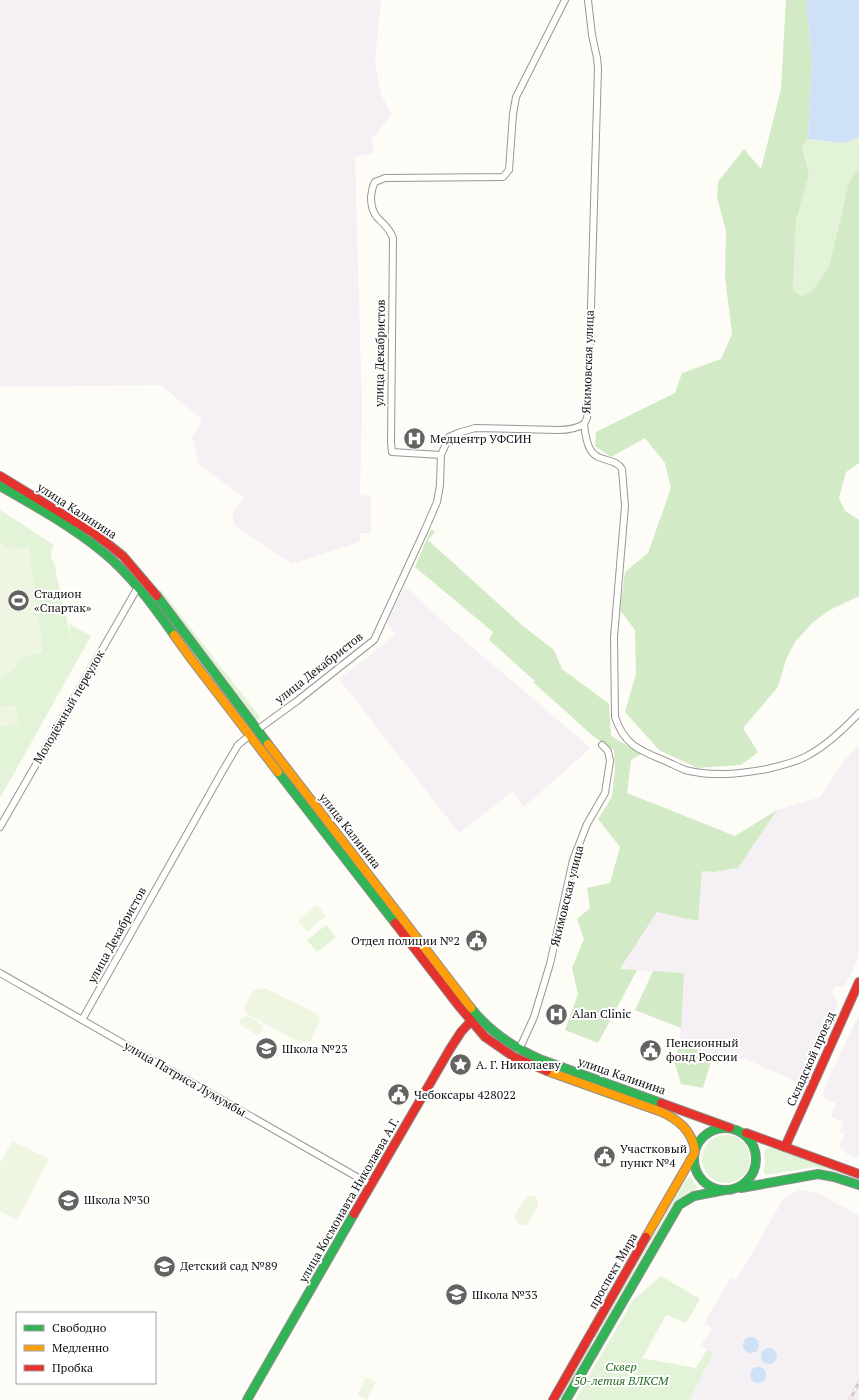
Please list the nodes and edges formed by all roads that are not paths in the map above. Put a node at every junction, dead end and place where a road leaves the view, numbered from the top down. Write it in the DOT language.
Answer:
graph roads {
  1 [pos="565,0"];
  2 [pos="588,0"];
  3 [pos="584,424"];
  4 [pos="441,455"];
  5 [pos="0,476"];
  6 [pos="0,486"];
  7 [pos="138,587"];
  8 [pos="859,713"];
  9 [pos="253,732"];
  10 [pos="602,745"];
  11 [pos="0,827"];
  12 [pos="0,973"];
  13 [pos="859,982"];
  14 [pos="474,1018"];
  15 [pos="82,1020"];
  16 [pos="519,1050"];
  17 [pos="730,1128"];
  18 [pos="741,1132"];
  19 [pos="784,1147"];
  20 [pos="695,1152"];
  21 [pos="859,1174"];
  22 [pos="371,1185"];
  23 [pos="859,1185"];
  24 [pos="730,1190"];
  25 [pos="588,1339"];
  26 [pos="598,1344"];
  27 [pos="247,1400"];
  28 [pos="553,1400"];
  29 [pos="566,1400"];
  1 -- 4 [label="street, улица Декабристов"];
  2 -- 3 [label="street, Якимовская улица"];
  3 -- 4 [label="street"];
  3 -- 8 [label="street, Якимовская улица"];
  4 -- 9 [label="street, улица Декабристов"];
  5 -- 9 [label="main road, улица Калинина"];
  6 -- 7 [label="main road, улица Калинина"];
  7 -- 9 [label="main road, улица Калинина"];
  7 -- 11 [label="street, Молодёжный переулок"];
  9 -- 14 [label="main road, улица Калинина"];
  9 -- 15 [label="street, улица Декабристов"];
  10 -- 16 [label="street, Якимовская улица"];
  12 -- 15 [label="street, улица Патриса Лумумбы"];
  13 -- 19 [label="main road, Складской проезд"];
  14 -- 16 [label="main road, улица Калинина"];
  14 -- 20 [label="main road, улица Калинина"];
  14 -- 22 [label="main road, улица Космонавта Николаева А.Г."];
  15 -- 22 [label="street, улица Патриса Лумумбы"];
  16 -- 17 [label="main road, улица Калинина"];
  17 -- 18 [label="main road"];
  17 -- 20 [label="main road"];
  18 -- 19 [label="main road"];
  18 -- 24 [label="main road"];
  19 -- 21 [label="main road"];
  20 -- 24 [label="main road"];
  20 -- 25 [label="main road, проспект Мира"];
  22 -- 27 [label="main road, улица Космонавта Николаева А.Г."];
  23 -- 24 [label="main road, проспект Мира"];
  24 -- 26 [label="main road, проспект Мира"];
  25 -- 26 [label="main road"];
  25 -- 28 [label="main road, проспект Мира"];
  26 -- 29 [label="main road, проспект Мира"];
}
